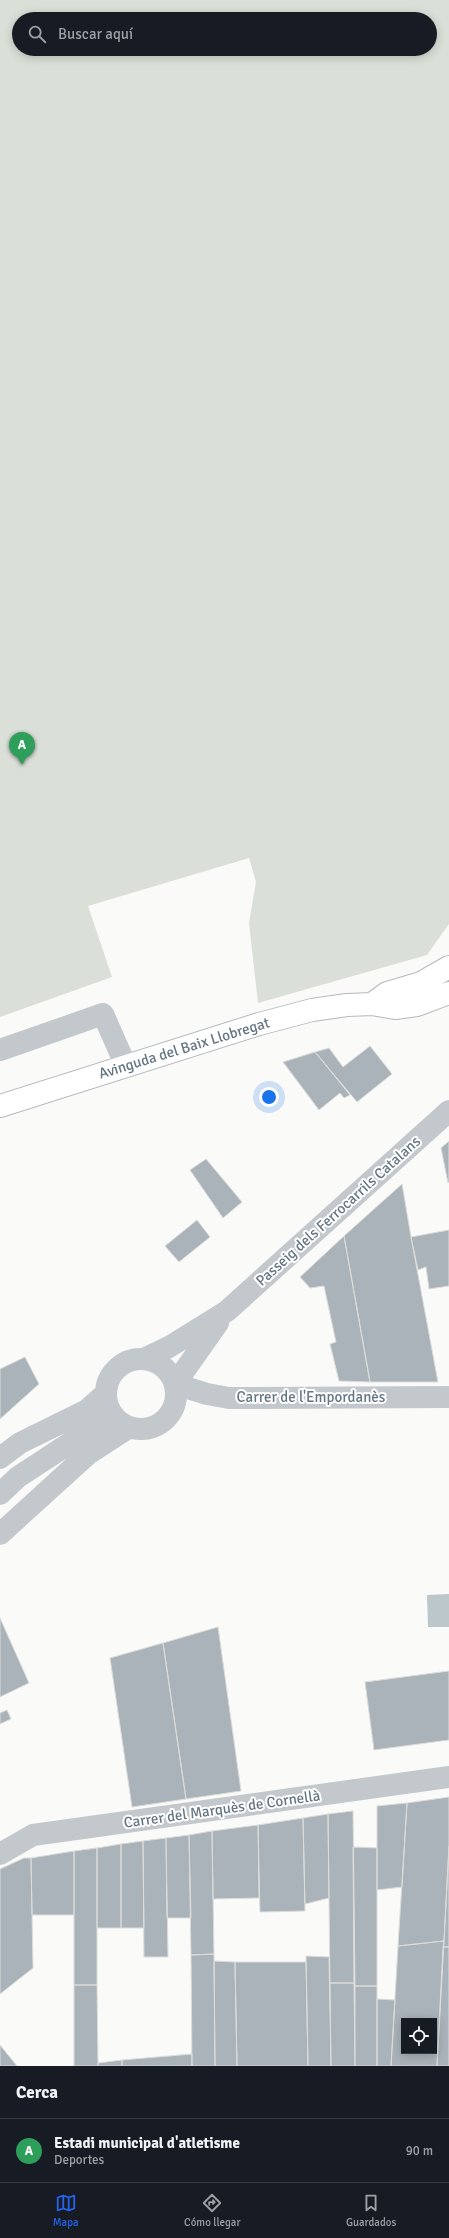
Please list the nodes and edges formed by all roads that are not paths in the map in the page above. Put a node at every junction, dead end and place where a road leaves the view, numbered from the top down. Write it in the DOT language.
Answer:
graph roads {
  1 [pos="449,967"];
  2 [pos="449,993"];
  3 [pos="372,1004"];
  4 [pos="0,1050"];
  5 [pos="126,1066"];
  6 [pos="0,1106"];
  7 [pos="449,1111"];
  8 [pos="227,1311"];
  9 [pos="144,1359"];
  10 [pos="175,1384"];
  11 [pos="105,1394"];
  12 [pos="449,1396"];
  13 [pos="102,1422"];
  14 [pos="128,1428"];
  15 [pos="0,1458"];
  16 [pos="0,1494"];
  17 [pos="0,1534"];
  18 [pos="449,1777"];
  19 [pos="2,1848"];
  1 -- 3 [label="main road, Avinguda del Baix Llobregat"];
  2 -- 3 [label="main road, Avinguda del Baix Llobregat"];
  3 -- 5 [label="main road, Avinguda del Baix Llobregat"];
  4 -- 5 [label="street"];
  5 -- 6 [label="main road, Avinguda del Baix Llobregat"];
  7 -- 8 [label="street, Passeig dels Ferrocarrils Catalans"];
  8 -- 9 [label="street, Passeig dels Ferrocarrils Catalans"];
  8 -- 10 [label="street, Passeig dels Ferrocarrils Catalans"];
  9 -- 10 [label="street"];
  9 -- 11 [label="street"];
  10 -- 12 [label="street, Carrer de l'Empordanès"];
  10 -- 14 [label="street"];
  11 -- 14 [label="street"];
  11 -- 15 [label="street"];
  13 -- 16 [label="street"];
  14 -- 17 [label="street"];
  18 -- 19 [label="street, Carrer del Marquès de Cornellà"];
}
